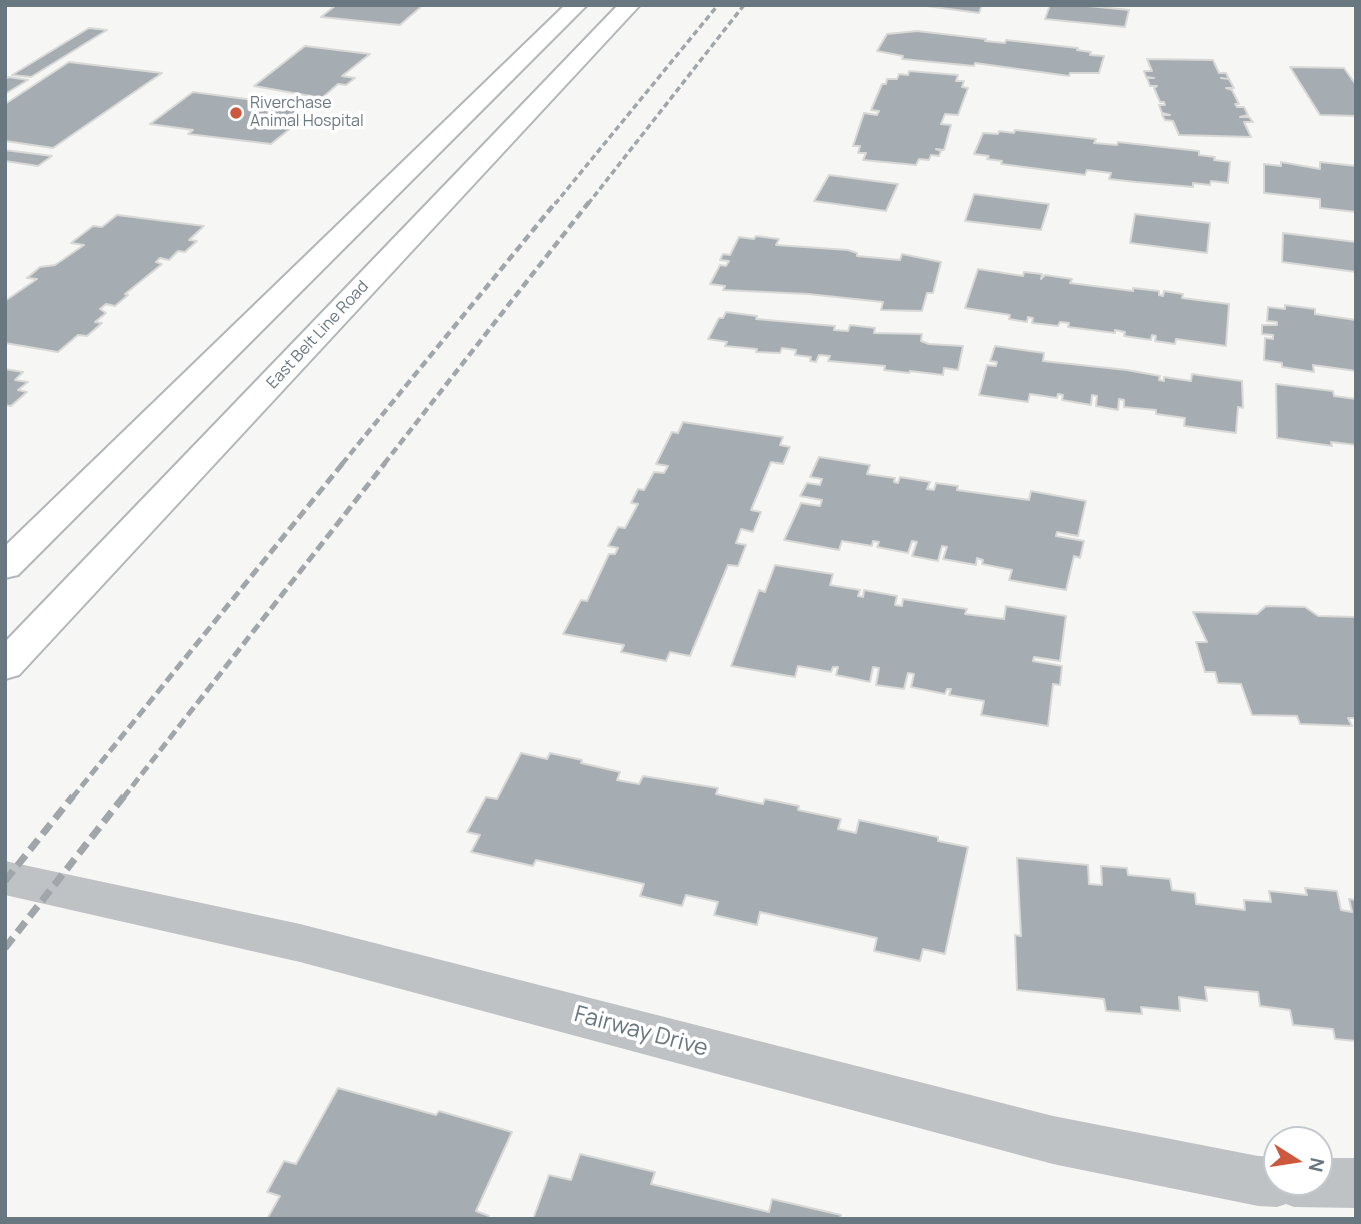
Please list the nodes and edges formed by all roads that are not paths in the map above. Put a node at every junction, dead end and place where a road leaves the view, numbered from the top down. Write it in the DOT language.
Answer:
graph roads {
  1 [pos="574,9"];
  2 [pos="625,11"];
  3 [pos="5,567"];
  4 [pos="5,666"];
  5 [pos="5,878"];
  6 [pos="1263,1181"];
  7 [pos="1333,1183"];
  8 [pos="1356,1183"];
  1 -- 2 [label="main road"];
  1 -- 3 [label="main road"];
  2 -- 4 [label="main road, East Belt Line Road"];
  5 -- 6 [label="street, Fairway Drive"];
  7 -- 8 [label="street"];
}
